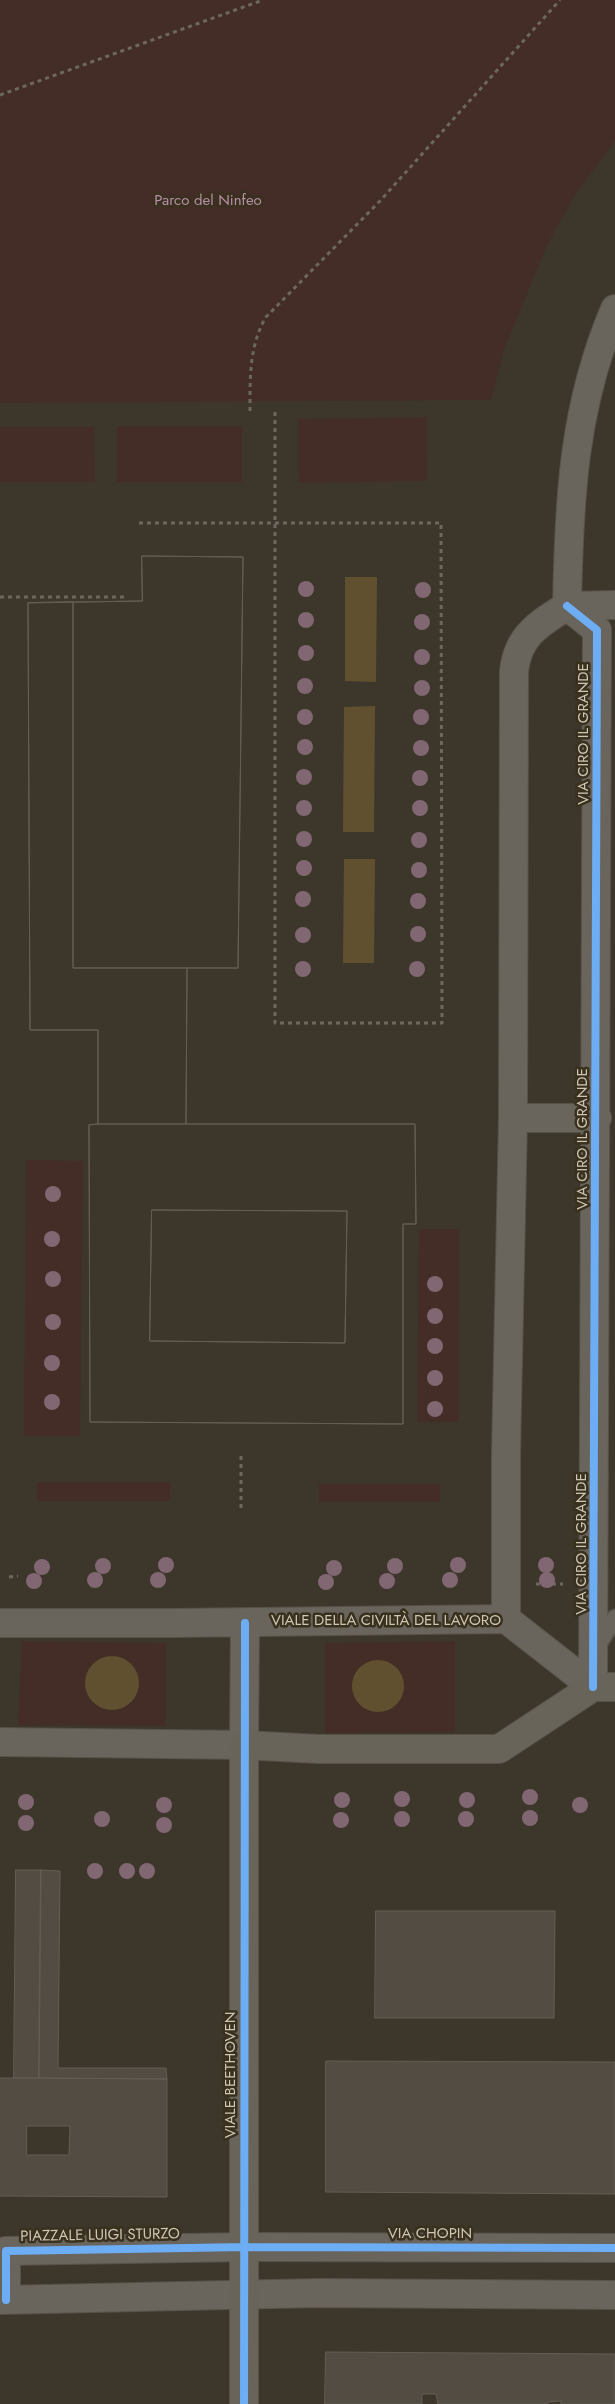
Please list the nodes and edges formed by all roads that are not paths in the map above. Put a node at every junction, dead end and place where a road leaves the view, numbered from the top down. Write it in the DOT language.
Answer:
graph roads {
  1 [pos="615,309"];
  2 [pos="615,605"];
  3 [pos="567,606"];
  4 [pos="606,776"];
  5 [pos="513,1118"];
  6 [pos="606,1119"];
  7 [pos="615,1618"];
  8 [pos="506,1619"];
  9 [pos="0,1622"];
  10 [pos="245,1623"];
  11 [pos="595,1649"];
  12 [pos="604,1687"];
  13 [pos="0,1742"];
  14 [pos="244,1745"];
  15 [pos="244,2247"];
  16 [pos="615,2248"];
  17 [pos="245,2294"];
  18 [pos="615,2295"];
  19 [pos="3,2300"];
  20 [pos="244,2404"];
  1 -- 3 [label="street"];
  2 -- 3 [label="street"];
  3 -- 4 [label="street, VIA CIRO IL GRANDE"];
  3 -- 5 [label="street"];
  4 -- 6 [label="street, VIA CIRO IL GRANDE"];
  5 -- 6 [label="street"];
  5 -- 8 [label="street"];
  6 -- 11 [label="street, VIA CIRO IL GRANDE"];
  7 -- 11 [label="lane"];
  8 -- 10 [label="street, VIALE DELLA CIVILTÀ DEL LAVORO"];
  8 -- 12 [label="street, VIALE DELLA CIVILTÀ DEL LAVORO"];
  9 -- 10 [label="street, VIALE DELLA CIVILTÀ DEL LAVORO"];
  10 -- 14 [label="street"];
  11 -- 12 [label="street, VIA CIRO IL GRANDE"];
  12 -- 14 [label="street"];
  13 -- 14 [label="street"];
  14 -- 15 [label="street, VIALE BEETHOVEN"];
  15 -- 16 [label="street, VIA CHOPIN"];
  15 -- 17 [label="street, VIALE BEETHOVEN"];
  15 -- 19 [label="street, PIAZZALE LUIGI STURZO"];
  17 -- 18 [label="street"];
  17 -- 19 [label="street, PIAZZALE LUIGI STURZO"];
  17 -- 20 [label="street, VIALE BEETHOVEN"];
}
